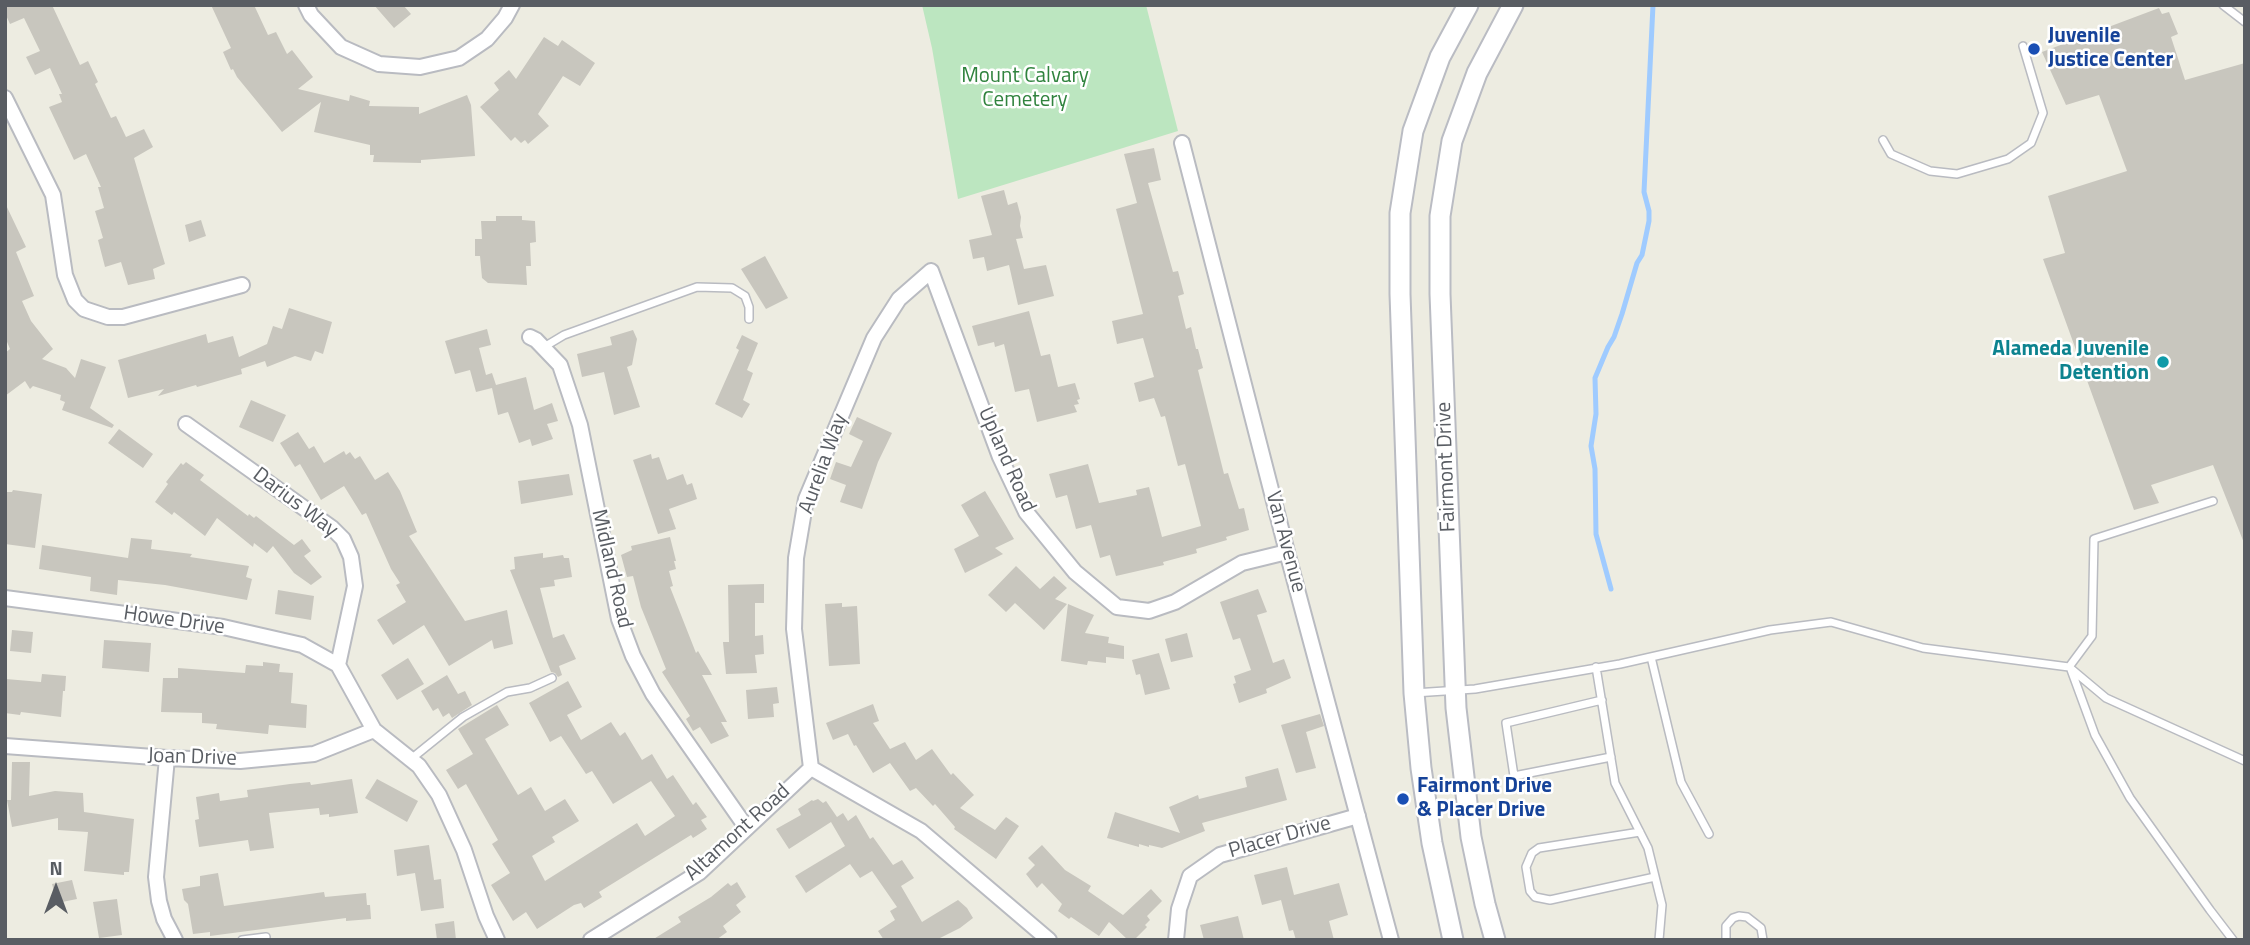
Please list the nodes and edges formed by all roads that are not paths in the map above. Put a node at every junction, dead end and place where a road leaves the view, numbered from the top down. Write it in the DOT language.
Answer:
graph roads {
  1 [pos="306,5"];
  2 [pos="1468,5"];
  3 [pos="1513,5"];
  4 [pos="2223,5"];
  5 [pos="509,12"];
  6 [pos="2245,22"];
  7 [pos="2023,46"];
  8 [pos="6,100"];
  9 [pos="1883,140"];
  10 [pos="1182,143"];
  11 [pos="931,271"];
  12 [pos="242,285"];
  13 [pos="749,319"];
  14 [pos="530,337"];
  15 [pos="543,347"];
  16 [pos="186,424"];
  17 [pos="2213,501"];
  18 [pos="1287,552"];
  19 [pos="5,598"];
  20 [pos="1651,657"];
  21 [pos="338,664"];
  22 [pos="1596,667"];
  23 [pos="2069,667"];
  24 [pos="552,678"];
  25 [pos="1455,690"];
  26 [pos="1415,693"];
  27 [pos="1602,701"];
  28 [pos="374,730"];
  29 [pos="5,746"];
  30 [pos="1611,757"];
  31 [pos="167,758"];
  32 [pos="411,760"];
  33 [pos="2245,761"];
  34 [pos="811,768"];
  35 [pos="1358,816"];
  36 [pos="746,827"];
  37 [pos="1640,832"];
  38 [pos="1709,834"];
  39 [pos="1656,877"];
  40 [pos="266,937"];
  41 [pos="174,940"];
  42 [pos="242,940"];
  43 [pos="497,940"];
  44 [pos="591,940"];
  45 [pos="1049,940"];
  46 [pos="1176,940"];
  47 [pos="1391,940"];
  48 [pos="1453,940"];
  49 [pos="1495,940"];
  50 [pos="1659,940"];
  51 [pos="1726,940"];
  52 [pos="1763,940"];
  53 [pos="2233,940"];
  1 -- 5 [label="street"];
  2 -- 26 [label="main road, Fairmont Drive"];
  3 -- 25 [label="main road, Fairmont Drive"];
  4 -- 6 [label="lane"];
  7 -- 9 [label="lane"];
  8 -- 12 [label="street"];
  10 -- 18 [label="street, Van Avenue"];
  11 -- 18 [label="street, Upland Road"];
  11 -- 34 [label="street, Aurelia Way"];
  13 -- 15 [label="lane"];
  14 -- 15 [label="street, Midland Road"];
  15 -- 36 [label="street, Midland Road"];
  16 -- 21 [label="street, Darius Way"];
  17 -- 23 [label="lane"];
  18 -- 35 [label="street, Van Avenue"];
  19 -- 21 [label="street, Howe Drive"];
  20 -- 22 [label="lane"];
  20 -- 23 [label="lane"];
  20 -- 38 [label="lane"];
  21 -- 28 [label="street"];
  22 -- 25 [label="lane"];
  22 -- 27 [label="lane"];
  23 -- 33 [label="lane"];
  23 -- 53 [label="lane"];
  24 -- 32 [label="lane"];
  25 -- 26 [label="lane"];
  25 -- 49 [label="main road, Fairmont Drive"];
  26 -- 48 [label="main road, Fairmont Drive"];
  27 -- 30 [label="lane"];
  27 -- 30 [label="lane"];
  28 -- 31 [label="street, Joan Drive"];
  28 -- 32 [label="street"];
  29 -- 31 [label="street, Joan Drive"];
  30 -- 37 [label="lane"];
  31 -- 41 [label="street"];
  32 -- 43 [label="street"];
  34 -- 36 [label="street, Altamont Road"];
  34 -- 45 [label="street"];
  35 -- 46 [label="street, Placer Drive"];
  35 -- 47 [label="street, Van Avenue"];
  36 -- 44 [label="street, Altamont Road"];
  37 -- 39 [label="lane"];
  37 -- 39 [label="lane"];
  39 -- 50 [label="lane"];
  40 -- 42 [label="lane"];
  51 -- 52 [label="lane"];
}
